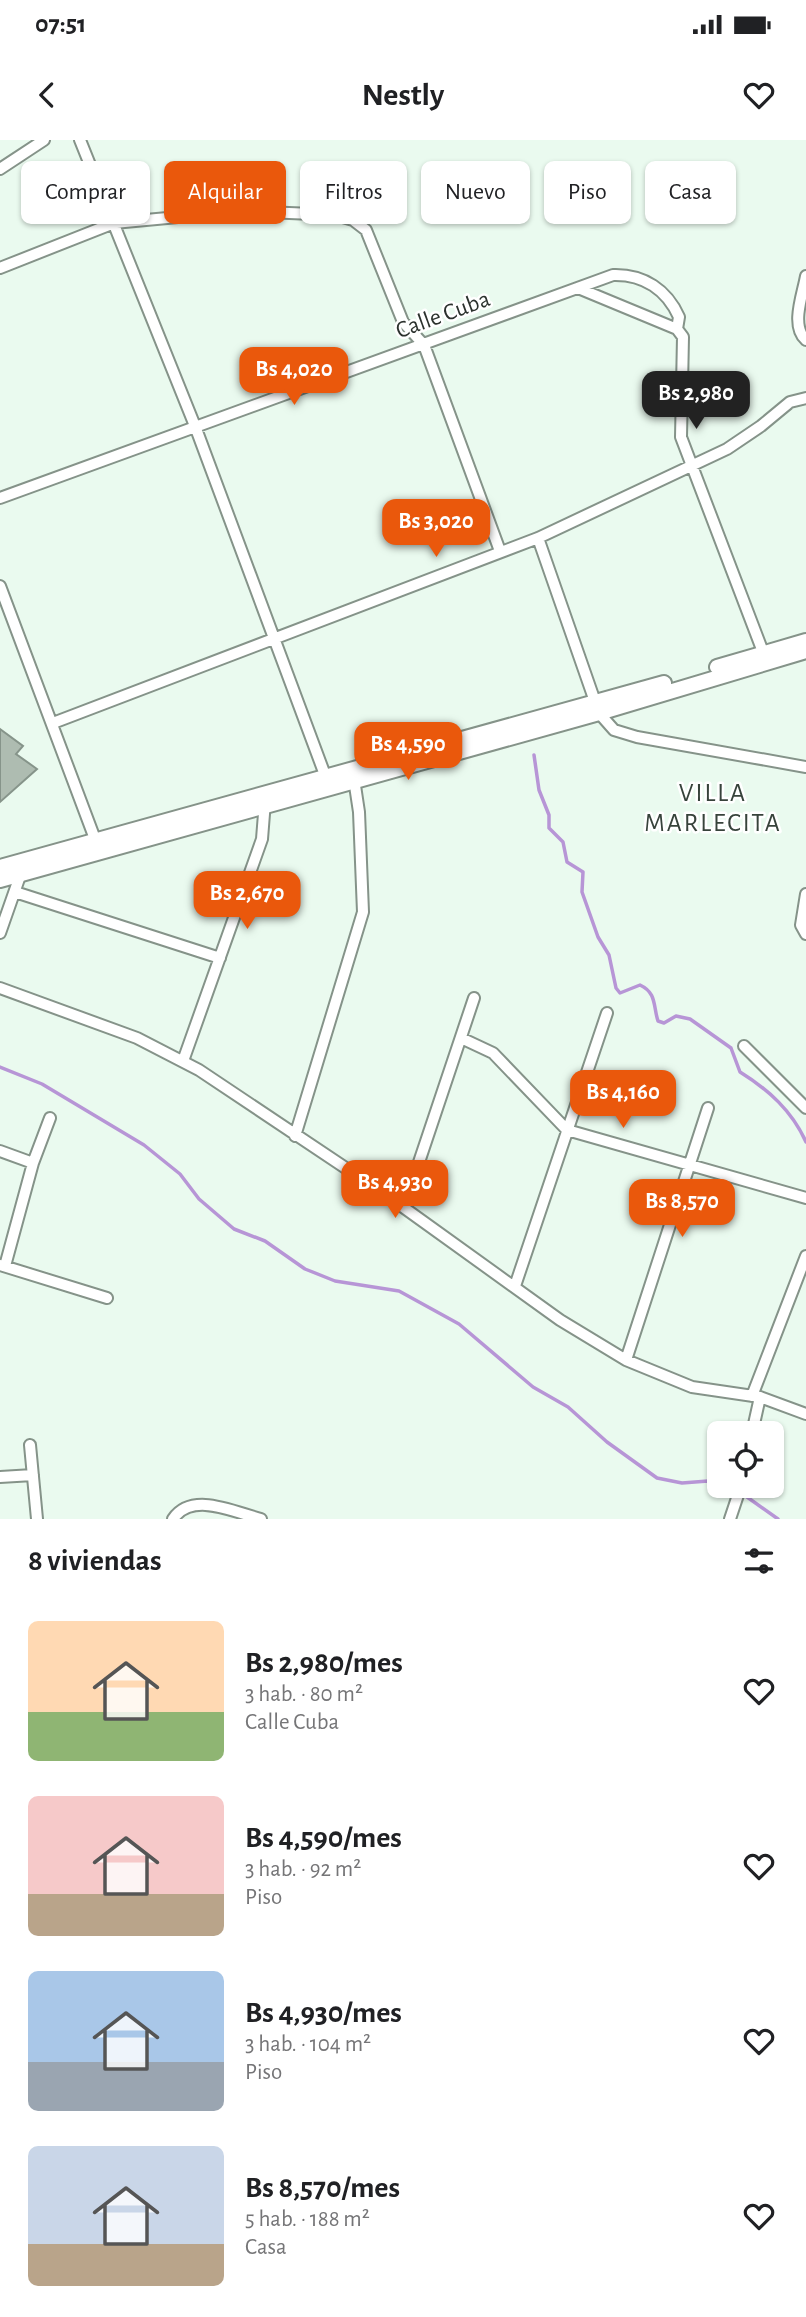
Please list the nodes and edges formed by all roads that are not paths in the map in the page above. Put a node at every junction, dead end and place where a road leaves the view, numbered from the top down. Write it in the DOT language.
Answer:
graph roads {
  1 [pos="44,140"];
  2 [pos="80,140"];
  3 [pos="89,161"];
  4 [pos="0,170"];
  5 [pos="150,220"];
  6 [pos="111,224"];
  7 [pos="114,224"];
  8 [pos="0,268"];
  9 [pos="806,276"];
  10 [pos="578,288"];
  11 [pos="677,329"];
  12 [pos="806,340"];
  13 [pos="424,345"];
  14 [pos="806,398"];
  15 [pos="195,426"];
  16 [pos="691,464"];
  17 [pos="0,498"];
  18 [pos="538,538"];
  19 [pos="500,551"];
  20 [pos="0,586"];
  21 [pos="274,638"];
  22 [pos="806,640"];
  23 [pos="806,651"];
  24 [pos="763,652"];
  25 [pos="596,708"];
  26 [pos="52,723"];
  27 [pos="806,767"];
  28 [pos="325,775"];
  29 [pos="354,779"];
  30 [pos="265,798"];
  31 [pos="95,839"];
  32 [pos="0,867"];
  33 [pos="21,873"];
  34 [pos="0,880"];
  35 [pos="15,892"];
  36 [pos="806,894"];
  37 [pos="0,933"];
  38 [pos="806,934"];
  39 [pos="220,958"];
  40 [pos="0,988"];
  41 [pos="474,998"];
  42 [pos="607,1013"];
  43 [pos="461,1038"];
  44 [pos="744,1046"];
  45 [pos="183,1061"];
  46 [pos="708,1108"];
  47 [pos="806,1108"];
  48 [pos="50,1118"];
  49 [pos="568,1130"];
  50 [pos="295,1136"];
  51 [pos="0,1151"];
  52 [pos="33,1163"];
  53 [pos="689,1164"];
  54 [pos="806,1198"];
  55 [pos="404,1207"];
  56 [pos="806,1256"];
  57 [pos="3,1266"];
  58 [pos="515,1286"];
  59 [pos="107,1298"];
  60 [pos="626,1360"];
  61 [pos="756,1396"];
  62 [pos="806,1414"];
  63 [pos="753,1421"];
  64 [pos="30,1445"];
  65 [pos="33,1475"];
  66 [pos="0,1477"];
  67 [pos="737,1498"];
  68 [pos="37,1519"];
  69 [pos="173,1519"];
  70 [pos="261,1519"];
  71 [pos="730,1519"];
  1 -- 4 [label="street"];
  2 -- 3 [label="street"];
  5 -- 13 [label="street"];
  6 -- 8 [label="street"];
  7 -- 15 [label="street"];
  9 -- 12 [label="street"];
  10 -- 11 [label="street"];
  10 -- 11 [label="street, Calle Cuba"];
  10 -- 13 [label="street, Calle Cuba"];
  11 -- 16 [label="street, Calle Cuba"];
  13 -- 15 [label="street, Calle Cuba"];
  13 -- 19 [label="street"];
  14 -- 16 [label="street"];
  15 -- 17 [label="street, Calle Cuba"];
  15 -- 21 [label="street"];
  16 -- 18 [label="street"];
  16 -- 24 [label="street, Calle Cuba"];
  18 -- 19 [label="street"];
  18 -- 25 [label="street"];
  19 -- 21 [label="street"];
  20 -- 26 [label="street"];
  21 -- 26 [label="street"];
  21 -- 28 [label="street"];
  22 -- 24 [label="street"];
  23 -- 25 [label="street"];
  24 -- 25 [label="street"];
  25 -- 27 [label="street"];
  25 -- 28 [label="street"];
  25 -- 29 [label="street"];
  26 -- 31 [label="street"];
  28 -- 30 [label="street"];
  29 -- 30 [label="street"];
  29 -- 50 [label="street"];
  30 -- 31 [label="street"];
  30 -- 33 [label="street"];
  30 -- 39 [label="street"];
  31 -- 32 [label="street"];
  33 -- 34 [label="street"];
  33 -- 35 [label="street"];
  35 -- 37 [label="street"];
  35 -- 39 [label="street"];
  36 -- 38 [label="street"];
  39 -- 45 [label="street"];
  40 -- 45 [label="street"];
  41 -- 43 [label="street"];
  42 -- 49 [label="street"];
  43 -- 49 [label="street"];
  43 -- 55 [label="street"];
  44 -- 47 [label="street"];
  45 -- 50 [label="street"];
  46 -- 53 [label="street"];
  48 -- 52 [label="street"];
  49 -- 53 [label="street"];
  49 -- 58 [label="street"];
  50 -- 55 [label="street"];
  51 -- 52 [label="street"];
  52 -- 57 [label="street"];
  53 -- 54 [label="street"];
  53 -- 60 [label="street"];
  55 -- 58 [label="street"];
  56 -- 61 [label="street"];
  57 -- 59 [label="street"];
  58 -- 60 [label="street"];
  60 -- 61 [label="street"];
  61 -- 62 [label="street"];
  61 -- 63 [label="street"];
  64 -- 65 [label="street"];
  65 -- 66 [label="street"];
  65 -- 68 [label="street"];
  67 -- 71 [label="street"];
  69 -- 70 [label="street"];
}
